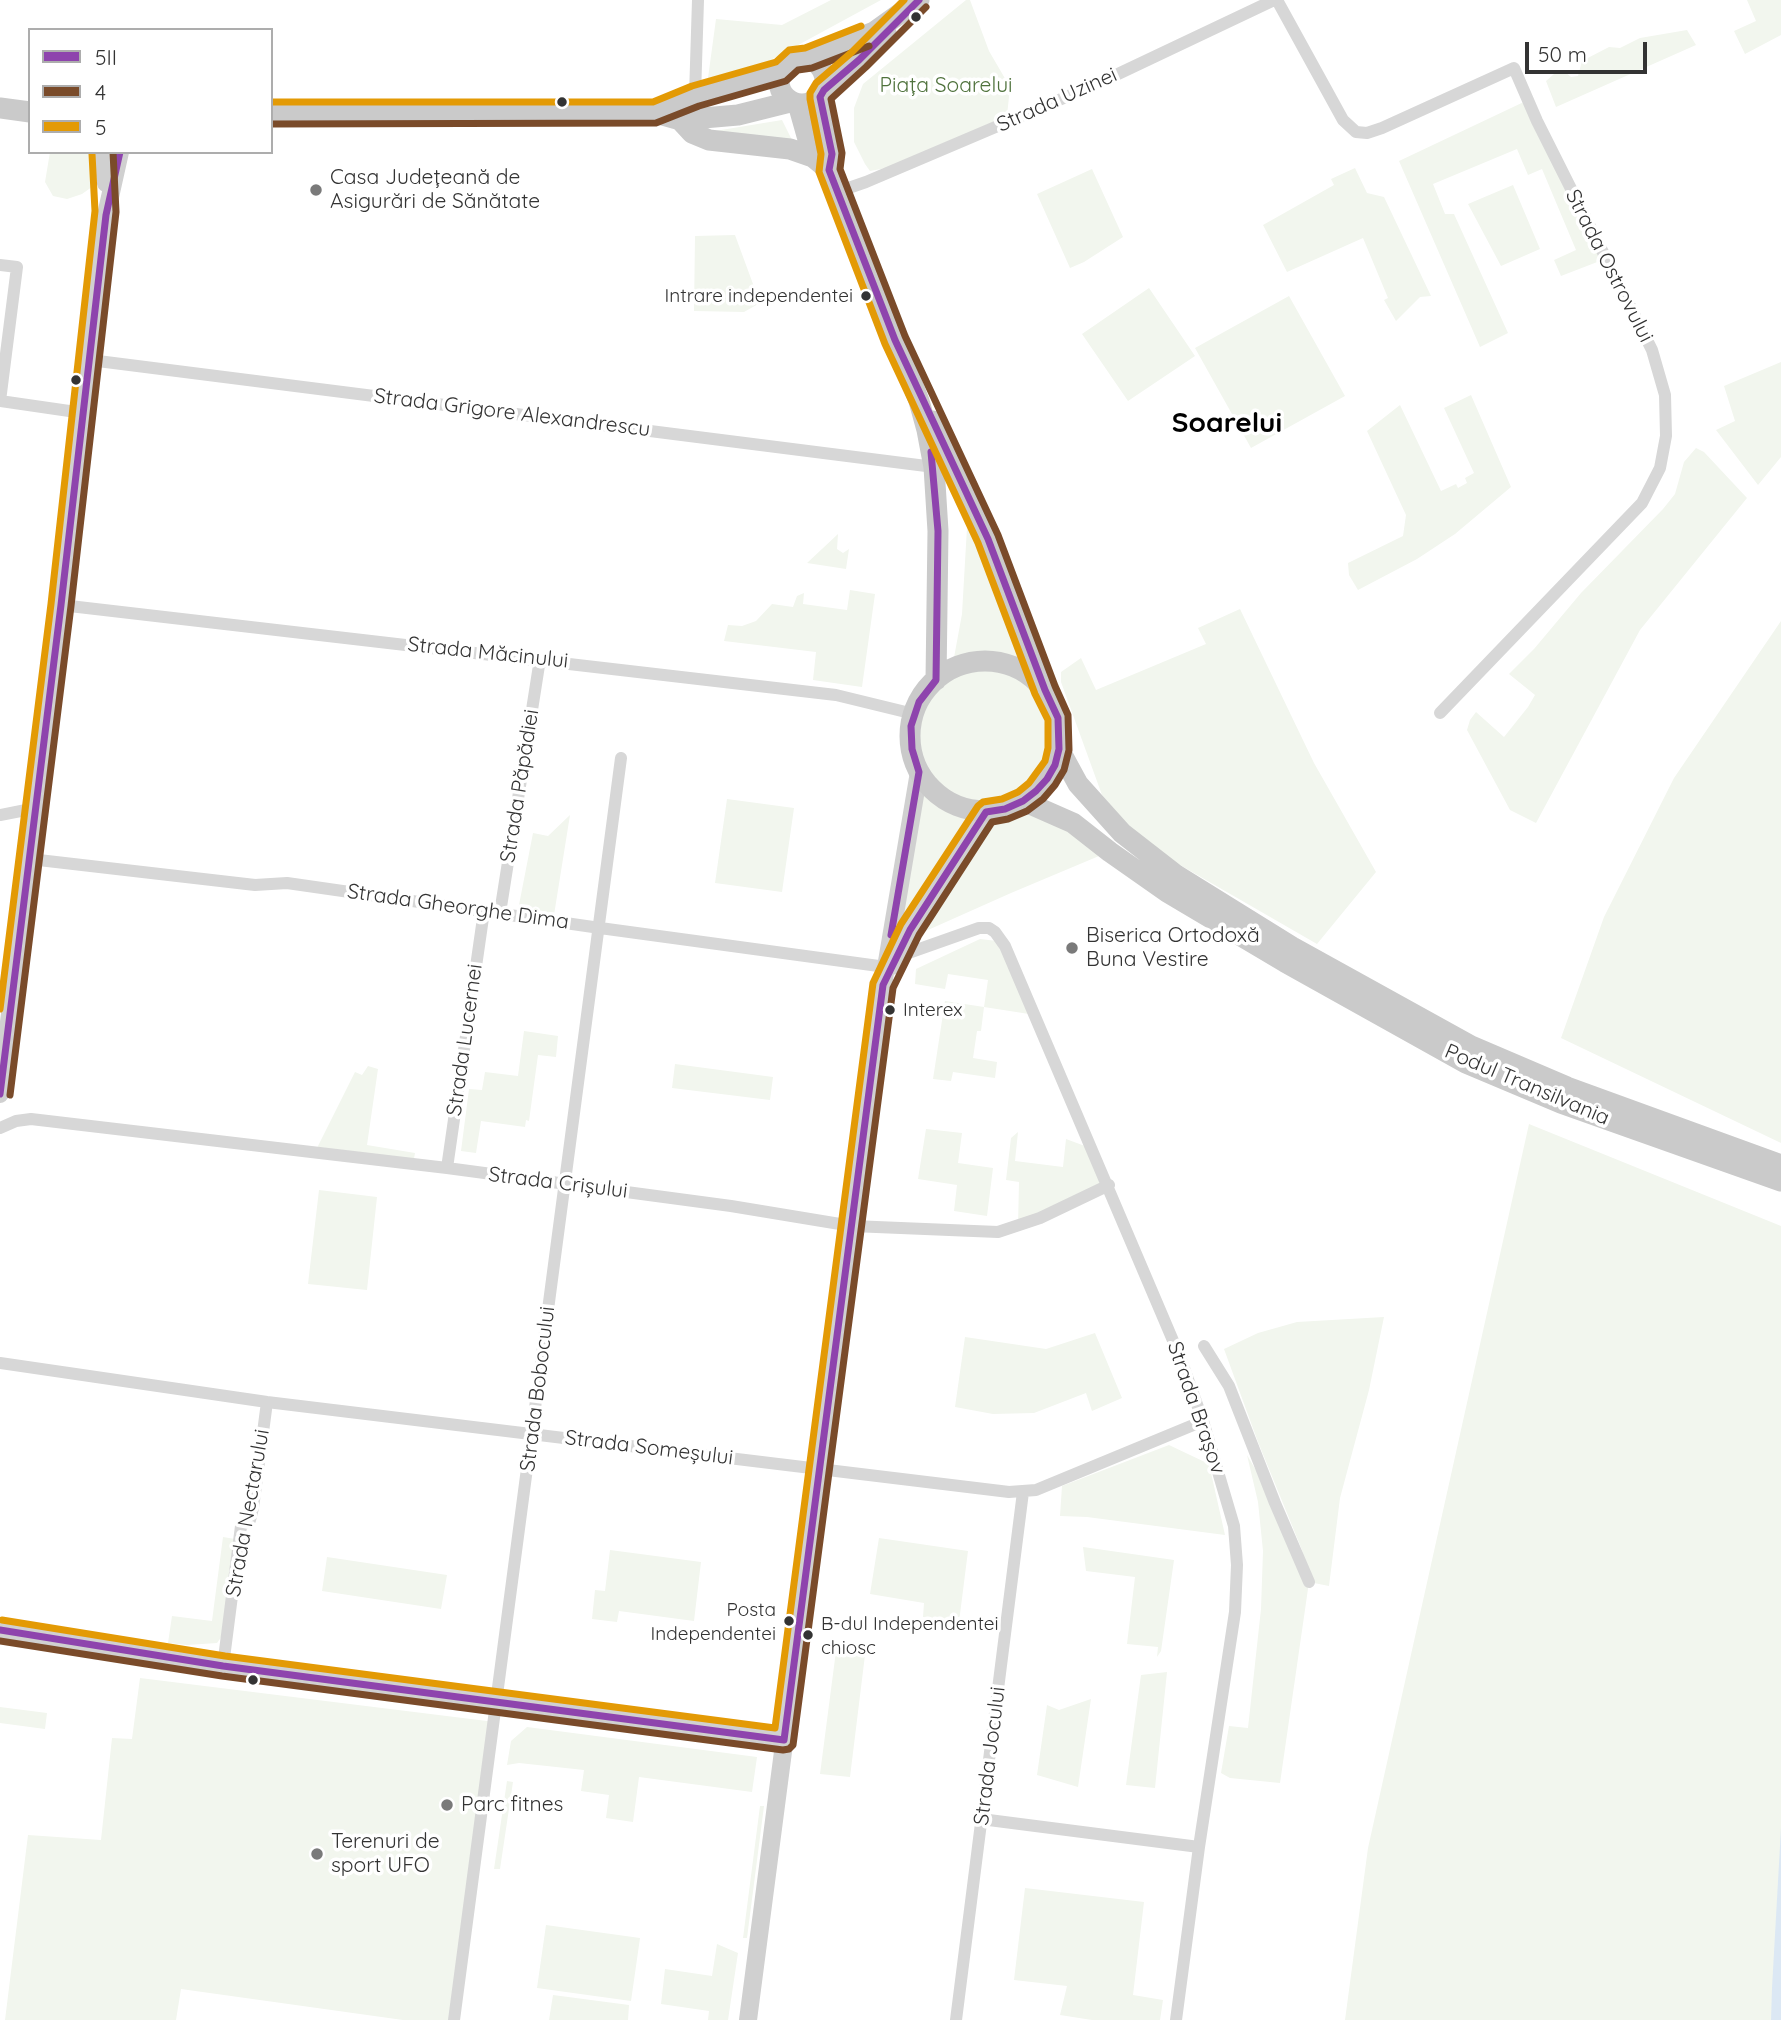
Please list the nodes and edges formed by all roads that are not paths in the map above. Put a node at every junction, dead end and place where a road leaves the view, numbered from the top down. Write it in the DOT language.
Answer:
graph roads {
  1 [pos="698,0"];
  2 [pos="1275,0"];
  3 [pos="914,4"];
  4 [pos="808,58"];
  5 [pos="782,71"];
  6 [pos="822,94"];
  7 [pos="695,96"];
  8 [pos="794,103"];
  9 [pos="28,105"];
  10 [pos="0,108"];
  11 [pos="28,112"];
  12 [pos="273,113"];
  13 [pos="655,113"];
  14 [pos="680,120"];
  15 [pos="102,154"];
  16 [pos="120,154"];
  17 [pos="821,164"];
  18 [pos="837,192"];
  19 [pos="106,211"];
  20 [pos="0,265"];
  21 [pos="895,340"];
  22 [pos="90,360"];
  23 [pos="0,401"];
  24 [pos="83,413"];
  25 [pos="933,467"];
  26 [pos="61,605"];
  27 [pos="540,659"];
  28 [pos="936,680"];
  29 [pos="1045,690"];
  30 [pos="1440,713"];
  31 [pos="914,715"];
  32 [pos="1059,749"];
  33 [pos="621,758"];
  34 [pos="919,772"];
  35 [pos="1023,801"];
  36 [pos="36,808"];
  37 [pos="986,811"];
  38 [pos="0,815"];
  39 [pos="30,859"];
  40 [pos="484,911"];
  41 [pos="500,913"];
  42 [pos="600,928"];
  43 [pos="1289,955"];
  44 [pos="891,962"];
  45 [pos="0,1094"];
  46 [pos="0,1128"];
  47 [pos="1781,1165"];
  48 [pos="447,1168"];
  49 [pos="1781,1181"];
  50 [pos="563,1184"];
  51 [pos="1109,1185"];
  52 [pos="852,1226"];
  53 [pos="1204,1346"];
  54 [pos="0,1363"];
  55 [pos="267,1402"];
  56 [pos="1203,1421"];
  57 [pos="533,1433"];
  58 [pos="819,1468"];
  59 [pos="1023,1492"];
  60 [pos="1309,1582"];
  61 [pos="0,1630"];
  62 [pos="223,1666"];
  63 [pos="497,1702"];
  64 [pos="784,1740"];
  65 [pos="981,1819"];
  66 [pos="1199,1847"];
  67 [pos="454,2020"];
  68 [pos="748,2020"];
  69 [pos="956,2020"];
  70 [pos="1176,2020"];
  1 -- 7 [label="street"];
  2 -- 18 [label="street, Strada Uzinei"];
  2 -- 30 [label="street, Strada Ostrovului"];
  3 -- 4 [label="main road"];
  3 -- 6 [label="main road"];
  4 -- 5 [label="main road"];
  4 -- 6 [label="main road"];
  5 -- 7 [label="main road"];
  5 -- 8 [label="main road"];
  6 -- 8 [label="main road"];
  6 -- 17 [label="main road"];
  7 -- 13 [label="main road"];
  8 -- 14 [label="main road"];
  8 -- 17 [label="main road"];
  9 -- 10 [label="main road"];
  10 -- 11 [label="main road"];
  12 -- 13 [label="main road"];
  13 -- 14 [label="main road"];
  14 -- 17 [label="main road"];
  15 -- 19 [label="street"];
  16 -- 19 [label="street"];
  17 -- 18 [label="main road"];
  18 -- 21 [label="main road"];
  19 -- 22 [label="street"];
  20 -- 23 [label="street"];
  21 -- 25 [label="main road"];
  21 -- 29 [label="main road"];
  22 -- 24 [label="street"];
  22 -- 25 [label="street, Strada Grigore Alexandrescu"];
  23 -- 24 [label="street"];
  24 -- 26 [label="street"];
  25 -- 28 [label="main road"];
  26 -- 27 [label="street, Strada Măcinului"];
  26 -- 36 [label="street"];
  27 -- 31 [label="street, Strada Măcinului"];
  27 -- 41 [label="street, Strada Păpădiei"];
  28 -- 29 [label="main road"];
  28 -- 31 [label="main road"];
  29 -- 32 [label="main road"];
  31 -- 34 [label="main road"];
  32 -- 35 [label="main road"];
  32 -- 43 [label="main road"];
  33 -- 42 [label="street, Strada Bobocului"];
  34 -- 37 [label="main road"];
  34 -- 44 [label="street"];
  35 -- 37 [label="main road"];
  35 -- 43 [label="main road"];
  36 -- 38 [label="street"];
  36 -- 39 [label="street"];
  37 -- 44 [label="street"];
  39 -- 40 [label="street, Strada Gheorghe Dima"];
  39 -- 45 [label="street"];
  40 -- 41 [label="street, Strada Gheorghe Dima"];
  40 -- 48 [label="street, Strada Lucernei"];
  41 -- 42 [label="street, Strada Gheorghe Dima"];
  42 -- 44 [label="street, Strada Gheorghe Dima"];
  42 -- 50 [label="street, Strada Bobocului"];
  43 -- 47 [label="main road, Podul Transilvania"];
  43 -- 49 [label="main road, Podul Transilvania"];
  44 -- 51 [label="street, Strada Brașov"];
  44 -- 52 [label="street"];
  46 -- 48 [label="street, Strada Crișului"];
  48 -- 50 [label="street, Strada Crișului"];
  50 -- 52 [label="street, Strada Crișului"];
  50 -- 57 [label="street, Strada Bobocului"];
  51 -- 52 [label="street, Strada Crișului"];
  51 -- 56 [label="street, Strada Brașov"];
  52 -- 58 [label="street"];
  53 -- 60 [label="street"];
  54 -- 55 [label="street, Strada Someșului"];
  55 -- 57 [label="street, Strada Someșului"];
  55 -- 62 [label="street, Strada Nectarului"];
  56 -- 59 [label="street, Strada Someșului"];
  56 -- 66 [label="street, Strada Brașov"];
  57 -- 58 [label="street, Strada Someșului"];
  57 -- 63 [label="street, Strada Bobocului"];
  58 -- 59 [label="street, Strada Someșului"];
  58 -- 64 [label="street"];
  59 -- 65 [label="street, Strada Jocului"];
  61 -- 62 [label="street"];
  62 -- 63 [label="street"];
  63 -- 64 [label="street"];
  63 -- 67 [label="street, Strada Bobocului"];
  64 -- 68 [label="street"];
  65 -- 66 [label="street"];
  65 -- 69 [label="street, Strada Jocului"];
  66 -- 70 [label="street, Strada Brașov"];
}
